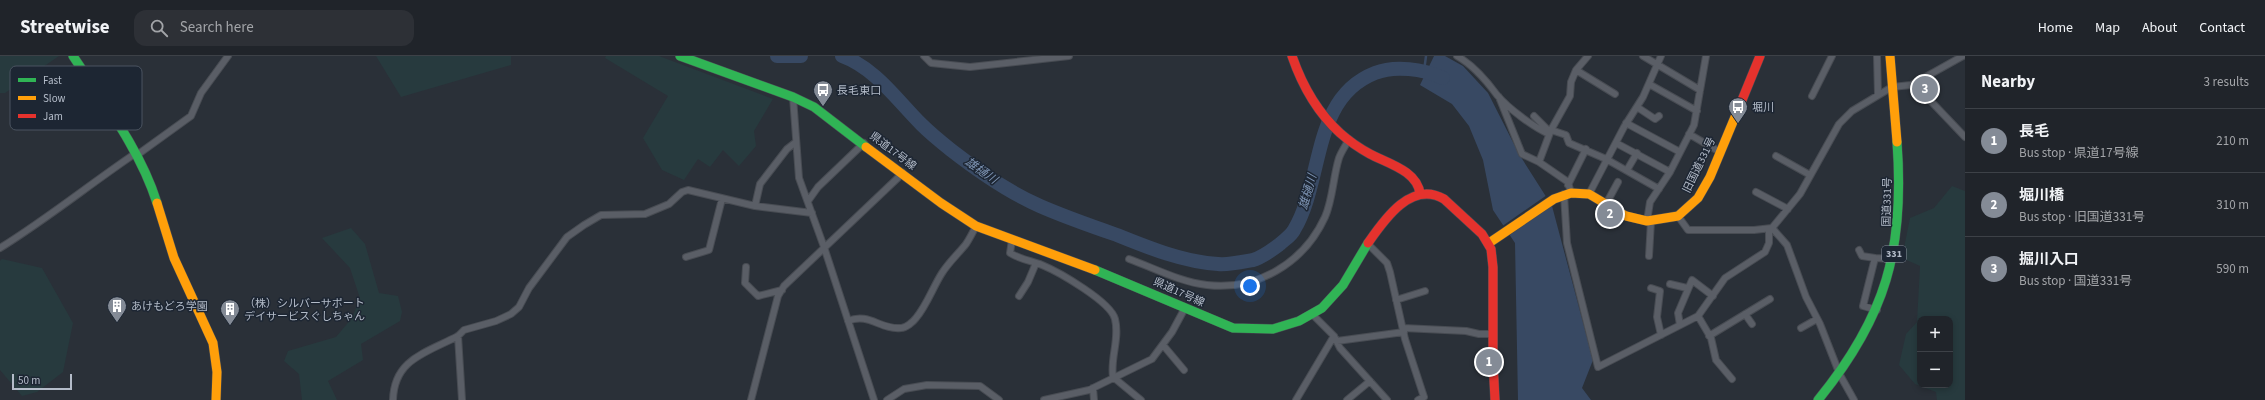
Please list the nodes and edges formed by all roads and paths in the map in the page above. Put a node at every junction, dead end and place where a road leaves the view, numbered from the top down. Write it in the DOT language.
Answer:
graph roads {
  1 [pos="73,56"];
  2 [pos="228,56"];
  3 [pos="680,56"];
  4 [pos="924,56"];
  5 [pos="1069,56"];
  6 [pos="1292,56"];
  7 [pos="1457,56"];
  8 [pos="1588,56"];
  9 [pos="1642,56"];
  10 [pos="1661,56"];
  11 [pos="1706,56"];
  12 [pos="1760,56"];
  13 [pos="1832,56"];
  14 [pos="1877,56"];
  15 [pos="1890,56"];
  16 [pos="1963,56"];
  17 [pos="1657,64"];
  18 [pos="79,66"];
  19 [pos="1576,70"];
  20 [pos="1649,84"];
  21 [pos="1911,85"];
  22 [pos="1892,87"];
  23 [pos="1700,90"];
  24 [pos="1615,94"];
  25 [pos="1878,95"];
  26 [pos="1498,96"];
  27 [pos="1812,96"];
  28 [pos="793,97"];
  29 [pos="1637,107"];
  30 [pos="1697,111"];
  31 [pos="1534,116"];
  32 [pos="1658,116"];
  33 [pos="1626,123"];
  34 [pos="121,130"];
  35 [pos="1550,132"];
  36 [pos="1963,133"];
  37 [pos="1689,134"];
  38 [pos="1349,139"];
  39 [pos="796,142"];
  40 [pos="864,143"];
  41 [pos="1616,143"];
  42 [pos="1586,149"];
  43 [pos="1680,152"];
  44 [pos="1720,152"];
  45 [pos="1637,153"];
  46 [pos="136,154"];
  47 [pos="1776,156"];
  48 [pos="1606,159"];
  49 [pos="1539,162"];
  50 [pos="1627,170"];
  51 [pos="1670,172"];
  52 [pos="903,173"];
  53 [pos="1810,175"];
  54 [pos="1618,182"];
  55 [pos="1659,189"];
  56 [pos="1568,191"];
  57 [pos="1756,192"];
  58 [pos="1420,194"];
  59 [pos="1589,194"];
  60 [pos="722,199"];
  61 [pos="808,200"];
  62 [pos="1606,204"];
  63 [pos="755,206"];
  64 [pos="1788,209"];
  65 [pos="812,213"];
  66 [pos="1678,216"];
  67 [pos="1649,221"];
  68 [pos="976,226"];
  69 [pos="1770,228"];
  70 [pos="1012,240"];
  71 [pos="1489,243"];
  72 [pos="1368,244"];
  73 [pos="824,247"];
  74 [pos="0,248"];
  75 [pos="1859,250"];
  76 [pos="1649,256"];
  77 [pos="686,257"];
  78 [pos="1875,258"];
  79 [pos="1129,259"];
  80 [pos="1893,259"];
  81 [pos="1036,263"];
  82 [pos="746,267"];
  83 [pos="1670,284"];
  84 [pos="1651,288"];
  85 [pos="1688,288"];
  86 [pos="782,290"];
  87 [pos="1425,291"];
  88 [pos="1019,296"];
  89 [pos="1712,296"];
  90 [pos="1770,299"];
  91 [pos="1396,300"];
  92 [pos="1185,308"];
  93 [pos="1877,310"];
  94 [pos="1312,314"];
  95 [pos="1745,314"];
  96 [pos="1698,316"];
  97 [pos="1817,319"];
  98 [pos="848,321"];
  99 [pos="1752,324"];
  100 [pos="1680,325"];
  101 [pos="1802,328"];
  102 [pos="1403,330"];
  103 [pos="1493,334"];
  104 [pos="1661,335"];
  105 [pos="458,336"];
  106 [pos="1709,336"];
  107 [pos="1335,338"];
  108 [pos="1163,346"];
  109 [pos="1184,370"];
  110 [pos="1840,375"];
  111 [pos="1114,378"];
  112 [pos="1732,378"];
  113 [pos="1370,381"];
  114 [pos="1092,388"];
  115 [pos="216,400"];
  116 [pos="393,400"];
  117 [pos="462,400"];
  118 [pos="751,400"];
  119 [pos="874,400"];
  120 [pos="886,400"];
  121 [pos="999,400"];
  122 [pos="1044,400"];
  123 [pos="1094,400"];
  124 [pos="1141,400"];
  125 [pos="1296,400"];
  126 [pos="1347,400"];
  127 [pos="1387,400"];
  128 [pos="1418,400"];
  129 [pos="1496,400"];
  130 [pos="1818,400"];
  131 [pos="1854,400"];
  1 -- 18 [label="main road"];
  2 -- 46 [label="street"];
  3 -- 28 [label="main road, 県道17号線"];
  4 -- 5 [label="street"];
  6 -- 38 [label="main road"];
  7 -- 26 [label="street"];
  8 -- 19 [label="street"];
  9 -- 17 [label="street"];
  10 -- 17 [label="street"];
  11 -- 23 [label="street"];
  12 -- 44 [label="main road, 旧国道331号"];
  13 -- 27 [label="street"];
  14 -- 25 [label="street"];
  15 -- 22 [label="main road, 国道331号 / 331"];
  16 -- 21 [label="street"];
  17 -- 20 [label="street"];
  17 -- 23 [label="street"];
  19 -- 24 [label="street"];
  19 -- 35 [label="street"];
  20 -- 29 [label="street"];
  20 -- 30 [label="street"];
  21 -- 22 [label="street"];
  21 -- 36 [label="street"];
  22 -- 25 [label="street"];
  22 -- 80 [label="main road, 国道331号 / 331"];
  23 -- 30 [label="street"];
  25 -- 53 [label="street"];
  26 -- 35 [label="street"];
  26 -- 49 [label="street"];
  28 -- 39 [label="street"];
  28 -- 40 [label="main road, 県道17号線"];
  29 -- 32 [label="street"];
  29 -- 33 [label="street"];
  30 -- 37 [label="street"];
  31 -- 35 [label="street"];
  33 -- 41 [label="street"];
  33 -- 43 [label="street"];
  34 -- 46 [label="main road"];
  35 -- 42 [label="street"];
  35 -- 49 [label="street"];
  37 -- 43 [label="street"];
  37 -- 44 [label="street"];
  38 -- 58 [label="main road"];
  38 -- 79 [label="street"];
  39 -- 61 [label="street"];
  39 -- 63 [label="street"];
  40 -- 52 [label="main road, 県道17号線"];
  40 -- 61 [label="street"];
  41 -- 45 [label="street"];
  41 -- 48 [label="street"];
  42 -- 48 [label="street"];
  42 -- 56 [label="street"];
  43 -- 51 [label="street"];
  44 -- 66 [label="main road, 旧国道331号"];
  45 -- 50 [label="street"];
  45 -- 51 [label="street"];
  46 -- 74 [label="street"];
  46 -- 115 [label="main road"];
  47 -- 53 [label="street"];
  48 -- 50 [label="street"];
  48 -- 59 [label="street"];
  49 -- 56 [label="street"];
  50 -- 55 [label="street"];
  51 -- 55 [label="street"];
  52 -- 68 [label="main road, 県道17号線"];
  52 -- 73 [label="street"];
  53 -- 64 [label="street"];
  54 -- 62 [label="street"];
  55 -- 67 [label="street"];
  56 -- 59 [label="main road"];
  56 -- 71 [label="main road"];
  56 -- 104 [label="street"];
  57 -- 64 [label="street"];
  58 -- 71 [label="main road"];
  58 -- 72 [label="main road, 県道17号線"];
  59 -- 62 [label="main road"];
  60 -- 63 [label="street"];
  60 -- 77 [label="street"];
  60 -- 105 [label="street"];
  61 -- 65 [label="street"];
  62 -- 67 [label="main road"];
  63 -- 65 [label="street"];
  64 -- 69 [label="street"];
  65 -- 73 [label="street"];
  66 -- 67 [label="main road"];
  66 -- 69 [label="street"];
  67 -- 76 [label="street"];
  68 -- 70 [label="main road, 県道17号線"];
  68 -- 98 [label="street"];
  69 -- 89 [label="street"];
  69 -- 97 [label="street"];
  70 -- 81 [label="street"];
  70 -- 92 [label="main road, 県道17号線"];
  71 -- 103 [label="main road"];
  72 -- 91 [label="street"];
  72 -- 94 [label="main road, 県道17号線"];
  73 -- 86 [label="street"];
  73 -- 98 [label="street"];
  75 -- 78 [label="street"];
  78 -- 80 [label="street"];
  78 -- 93 [label="street"];
  80 -- 93 [label="main road, 国道331号 / 331"];
  81 -- 88 [label="street"];
  81 -- 111 [label="street"];
  82 -- 86 [label="street"];
  83 -- 85 [label="street"];
  84 -- 104 [label="street"];
  85 -- 89 [label="street"];
  85 -- 100 [label="street"];
  86 -- 118 [label="street"];
  87 -- 91 [label="street"];
  89 -- 96 [label="street"];
  90 -- 95 [label="street"];
  91 -- 102 [label="street"];
  92 -- 94 [label="main road, 県道17号線"];
  92 -- 108 [label="street"];
  93 -- 110 [label="main road, 国道331号 / 331"];
  94 -- 107 [label="street"];
  95 -- 99 [label="street"];
  95 -- 106 [label="street"];
  96 -- 100 [label="street"];
  96 -- 106 [label="street"];
  97 -- 101 [label="street"];
  97 -- 110 [label="street"];
  98 -- 119 [label="street"];
  100 -- 104 [label="street"];
  102 -- 103 [label="street"];
  102 -- 107 [label="street"];
  102 -- 128 [label="street"];
  103 -- 129 [label="main road"];
  105 -- 116 [label="street"];
  105 -- 117 [label="street"];
  106 -- 112 [label="street"];
  107 -- 113 [label="street"];
  107 -- 125 [label="street"];
  108 -- 109 [label="street"];
  108 -- 111 [label="street"];
  110 -- 130 [label="main road, 国道331号 / 331"];
  110 -- 131 [label="street"];
  111 -- 114 [label="street"];
  111 -- 124 [label="street"];
  113 -- 126 [label="street"];
  113 -- 127 [label="street"];
  114 -- 122 [label="street"];
  114 -- 123 [label="street"];
  120 -- 121 [label="street"];
}
